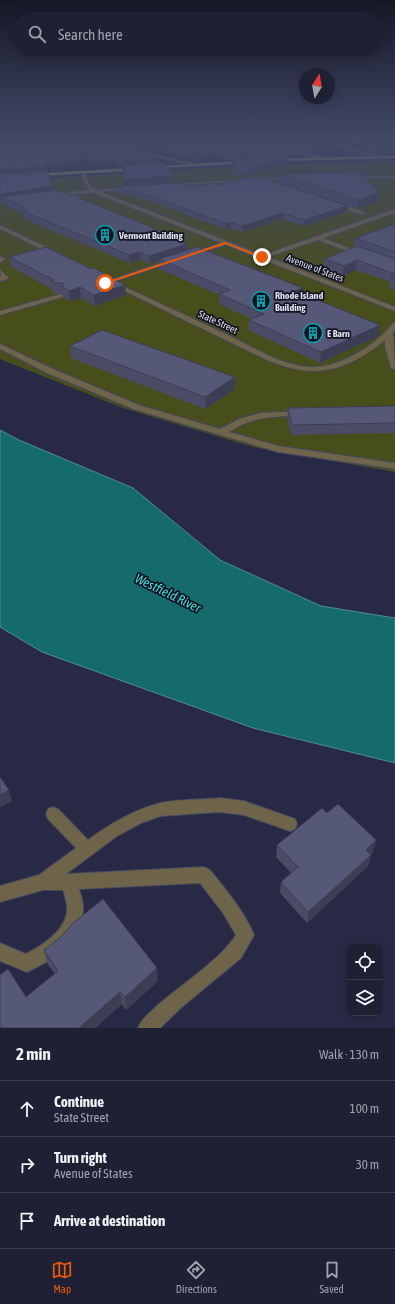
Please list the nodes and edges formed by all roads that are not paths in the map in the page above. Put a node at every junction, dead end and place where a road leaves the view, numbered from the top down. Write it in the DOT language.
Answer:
graph roads {
  1 [pos="120,189"];
  2 [pos="94,191"];
  3 [pos="45,195"];
  4 [pos="333,203"];
  5 [pos="395,211"];
  6 [pos="363,213"];
  7 [pos="0,227"];
  8 [pos="318,238"];
  9 [pos="226,243"];
  10 [pos="187,256"];
  11 [pos="366,256"];
  12 [pos="263,257"];
  13 [pos="64,258"];
  14 [pos="180,258"];
  15 [pos="0,272"];
  16 [pos="0,279"];
  17 [pos="61,296"];
  18 [pos="395,309"];
  19 [pos="0,313"];
  20 [pos="395,324"];
  21 [pos="390,332"];
  22 [pos="0,346"];
  23 [pos="395,368"];
  24 [pos="311,413"];
  25 [pos="222,432"];
  26 [pos="395,466"];
  27 [pos="53,814"];
  28 [pos="290,824"];
  29 [pos="87,849"];
  30 [pos="43,882"];
  31 [pos="70,882"];
  32 [pos="0,894"];
  33 [pos="0,952"];
  34 [pos="147,1028"];
  1 -- 2 [label="street"];
  2 -- 3 [label="street"];
  2 -- 9 [label="street, Avenue of States"];
  4 -- 6 [label="street"];
  5 -- 8 [label="street"];
  7 -- 13 [label="street"];
  8 -- 11 [label="street"];
  8 -- 12 [label="street"];
  9 -- 10 [label="street"];
  9 -- 12 [label="street, Avenue of States"];
  12 -- 18 [label="street, Avenue of States"];
  14 -- 21 [label="street, State Street"];
  15 -- 16 [label="street"];
  17 -- 19 [label="street"];
  20 -- 21 [label="street"];
  21 -- 23 [label="street"];
  22 -- 25 [label="street"];
  24 -- 25 [label="street"];
  25 -- 26 [label="street"];
  27 -- 29 [label="street"];
  28 -- 29 [label="street"];
  29 -- 30 [label="street"];
  30 -- 31 [label="street"];
  30 -- 32 [label="street"];
  31 -- 33 [label="street"];
  31 -- 34 [label="street"];
}
